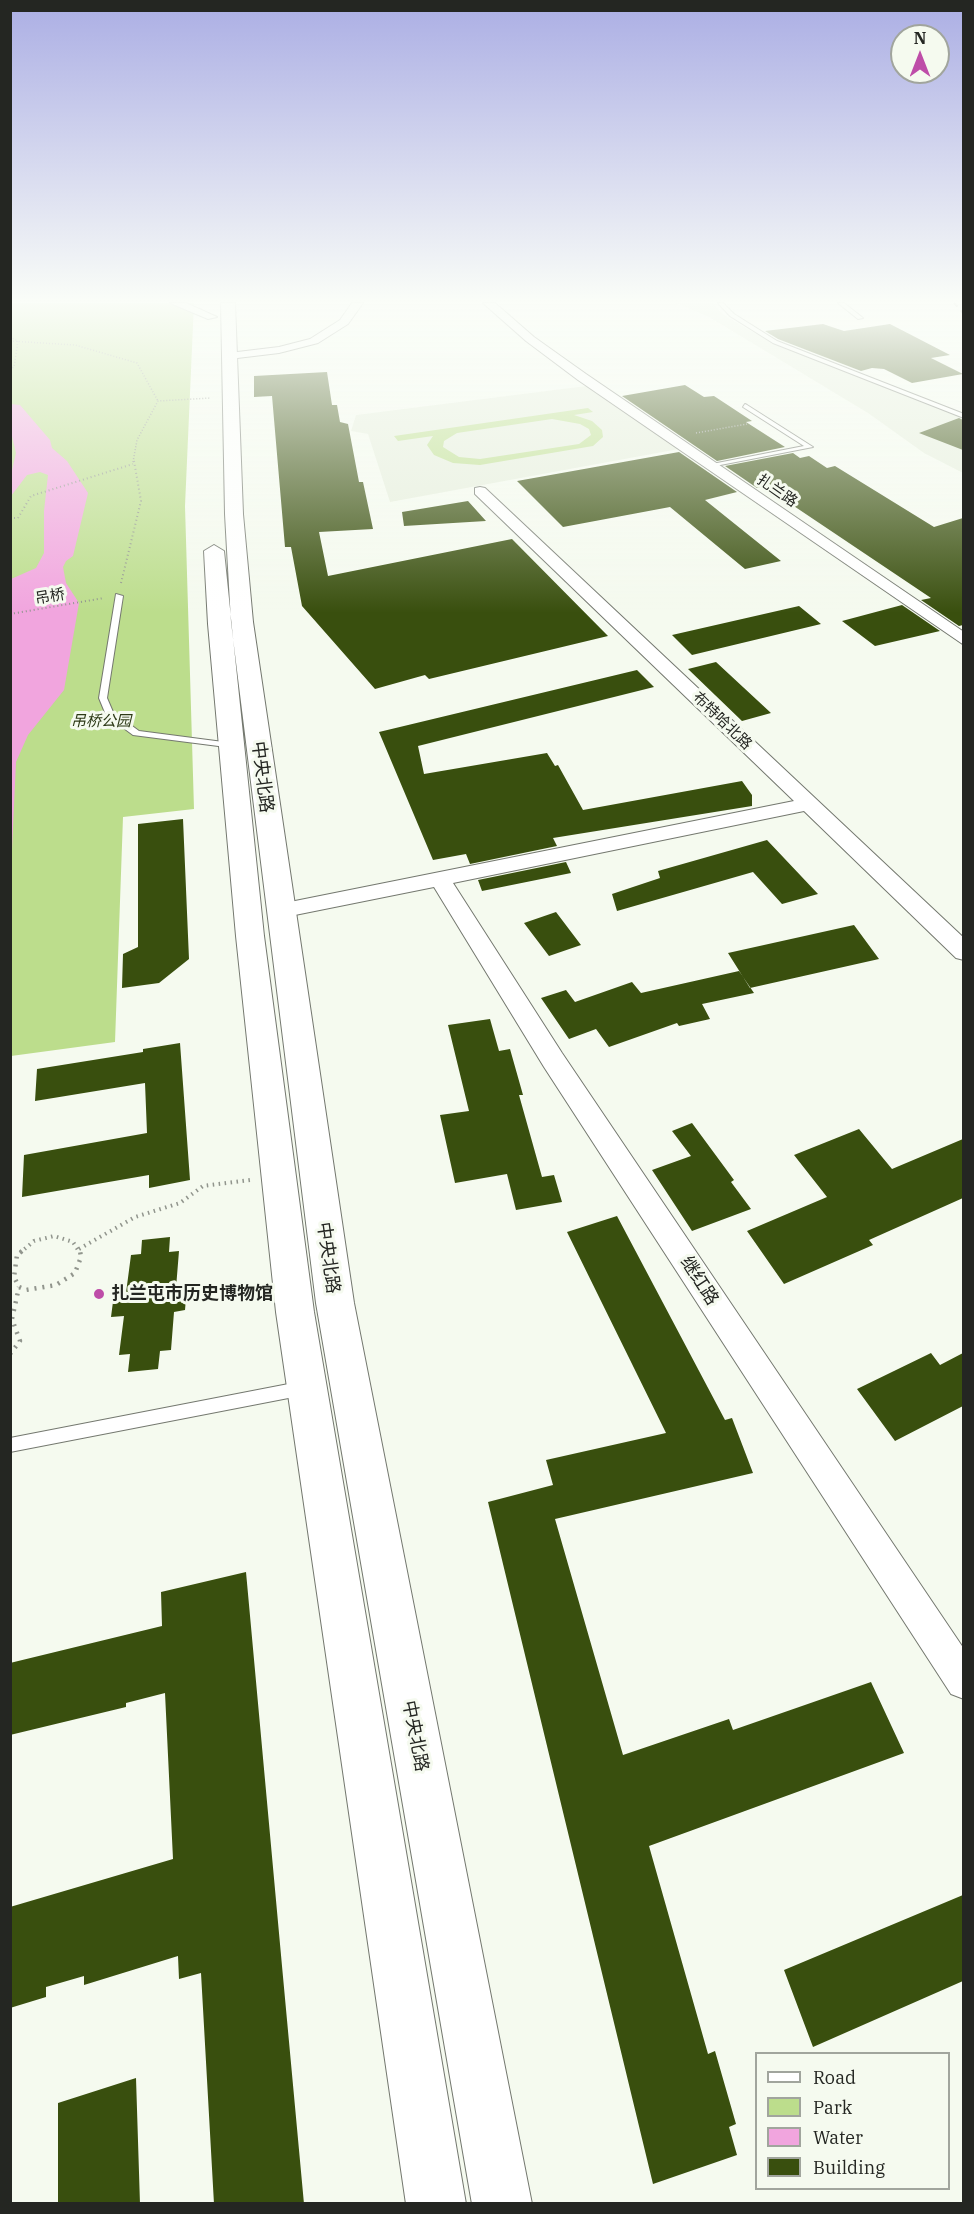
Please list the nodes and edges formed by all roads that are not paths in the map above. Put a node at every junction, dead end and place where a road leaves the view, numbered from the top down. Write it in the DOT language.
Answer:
graph roads {
  1 [pos="212,406"];
  2 [pos="231,406"];
  3 [pos="625,406"];
  4 [pos="745,406"];
  5 [pos="938,406"];
  6 [pos="963,416"];
  7 [pos="712,466"];
  8 [pos="480,491"];
  9 [pos="119,596"];
  10 [pos="963,640"];
  11 [pos="231,746"];
  12 [pos="810,804"];
  13 [pos="440,879"];
  14 [pos="280,911"];
  15 [pos="963,952"];
  16 [pos="307,1388"];
  17 [pos="10,1445"];
  18 [pos="963,1681"];
  19 [pos="436,2204"];
  20 [pos="501,2204"];
  1 -- 11 [label="main road, 中央北路"];
  2 -- 14 [label="main road, 中央北路"];
  3 -- 7 [label="street, 扎兰路"];
  4 -- 7 [label="lane"];
  5 -- 6 [label="lane"];
  7 -- 10 [label="street, 扎兰路"];
  8 -- 12 [label="street, 布特哈北路"];
  9 -- 11 [label="lane"];
  11 -- 16 [label="main road, 中央北路"];
  12 -- 13 [label="street"];
  12 -- 15 [label="street, 布特哈北路"];
  13 -- 14 [label="street"];
  13 -- 18 [label="street, 继红路"];
  14 -- 20 [label="main road, 中央北路"];
  16 -- 17 [label="lane"];
  16 -- 19 [label="main road, 中央北路"];
}
